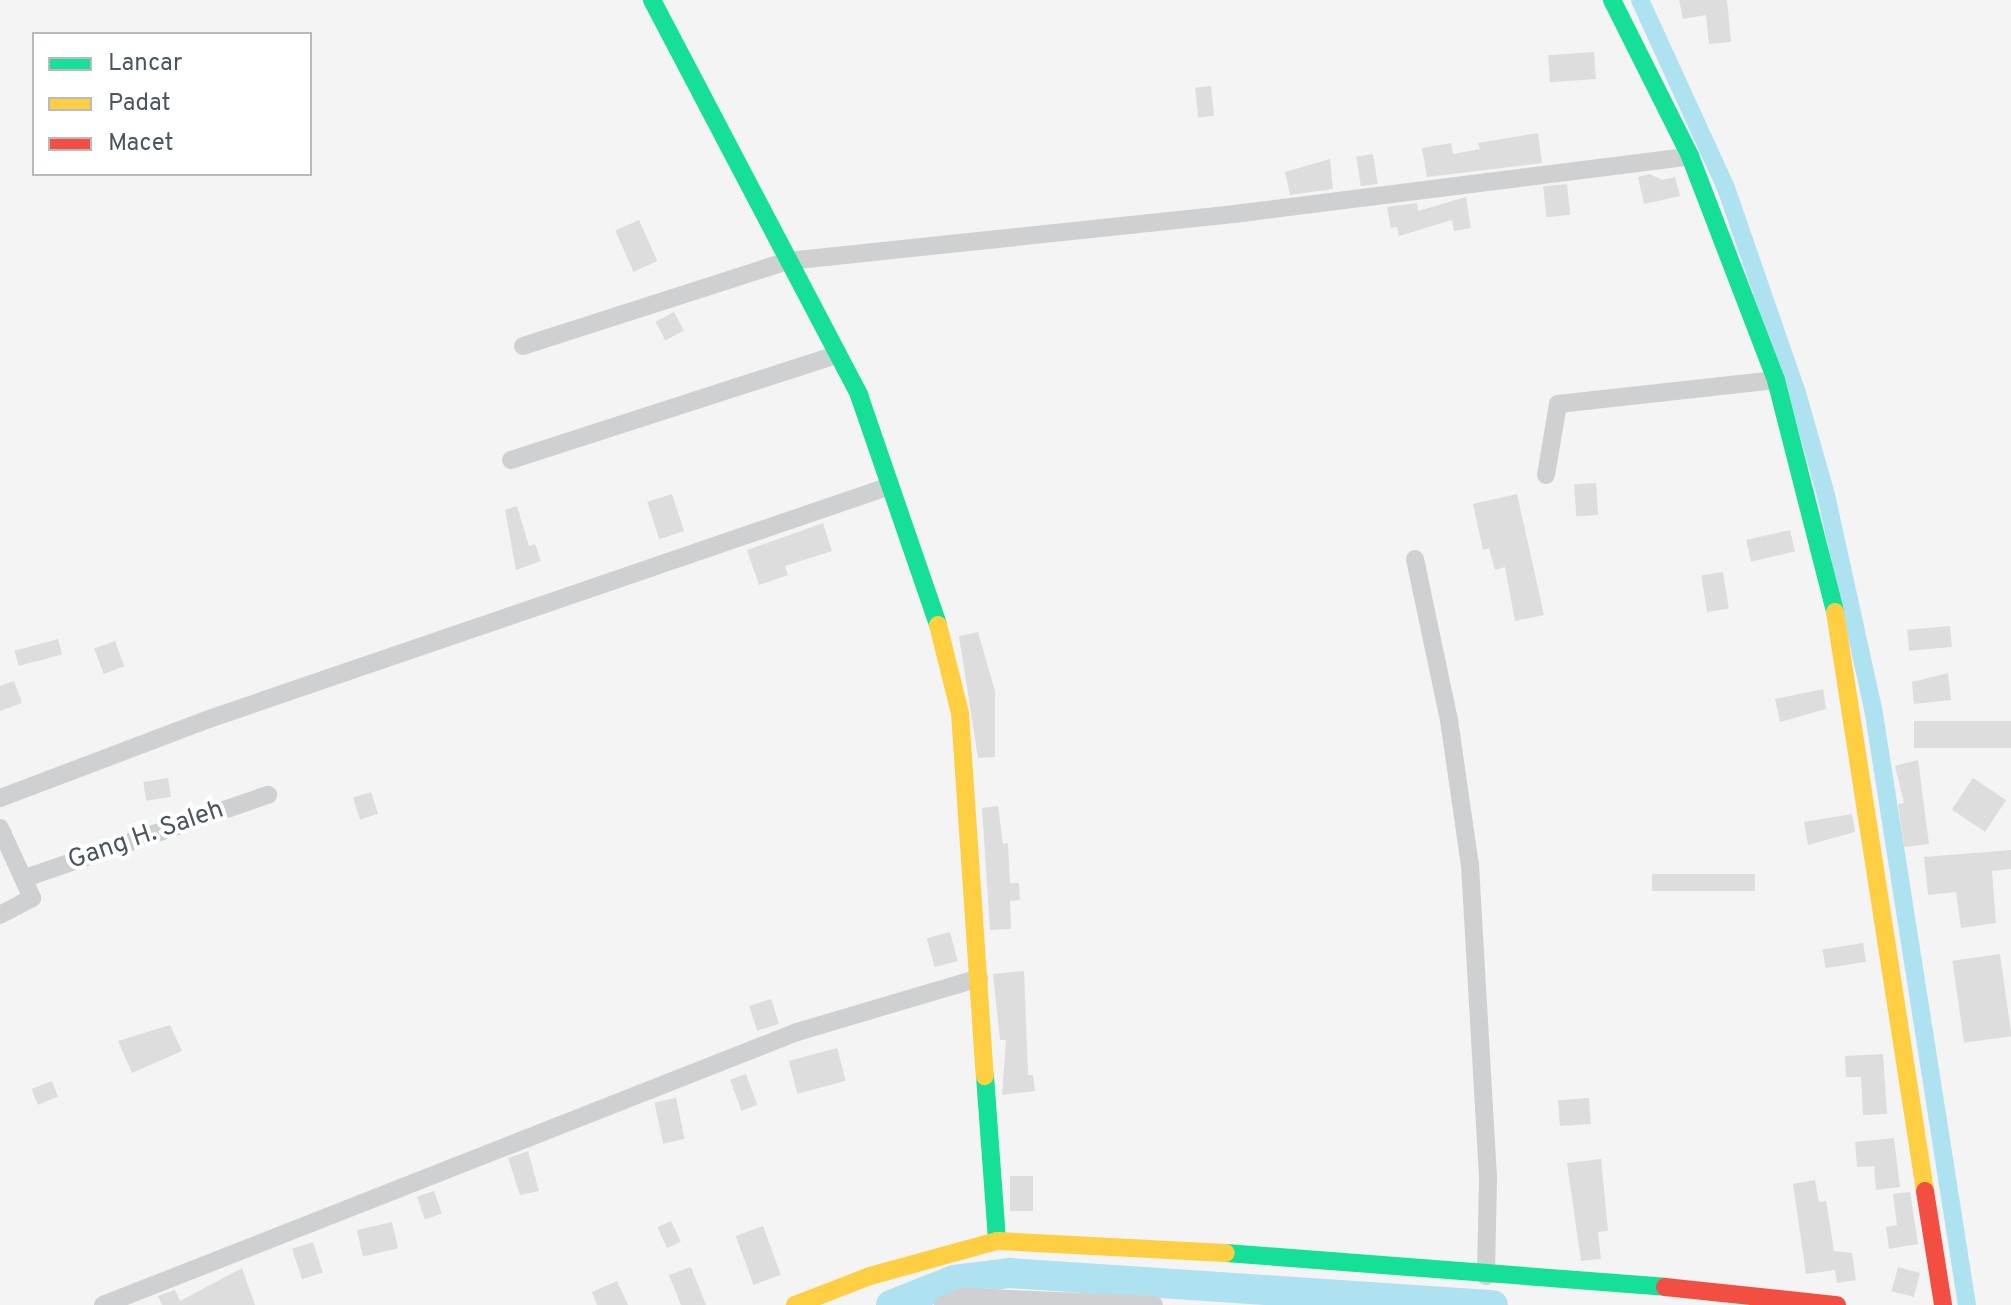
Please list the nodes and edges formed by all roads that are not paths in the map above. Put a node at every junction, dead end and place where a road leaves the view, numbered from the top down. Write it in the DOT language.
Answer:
graph roads {
  1 [pos="652,0"];
  2 [pos="1612,0"];
  3 [pos="1690,156"];
  4 [pos="788,261"];
  5 [pos="523,346"];
  6 [pos="837,355"];
  7 [pos="1776,380"];
  8 [pos="511,460"];
  9 [pos="1546,475"];
  10 [pos="890,486"];
  11 [pos="1415,559"];
  12 [pos="268,795"];
  13 [pos="0,798"];
  14 [pos="0,828"];
  15 [pos="25,878"];
  16 [pos="0,915"];
  17 [pos="979,978"];
  18 [pos="997,1241"];
  19 [pos="1486,1276"];
  20 [pos="103,1305"];
  21 [pos="795,1305"];
  22 [pos="943,1305"];
  23 [pos="1154,1305"];
  24 [pos="1837,1305"];
  25 [pos="1943,1305"];
  1 -- 4 [label="street"];
  2 -- 3 [label="street"];
  3 -- 4 [label="street"];
  3 -- 7 [label="street"];
  4 -- 5 [label="street"];
  4 -- 6 [label="street"];
  6 -- 8 [label="street"];
  6 -- 10 [label="street"];
  7 -- 9 [label="street"];
  7 -- 25 [label="street"];
  10 -- 13 [label="street"];
  10 -- 17 [label="street"];
  11 -- 19 [label="street"];
  12 -- 15 [label="street, Gang H. Saleh"];
  14 -- 15 [label="street"];
  15 -- 16 [label="street"];
  17 -- 18 [label="street"];
  17 -- 20 [label="street"];
  18 -- 19 [label="street"];
  18 -- 21 [label="street"];
  19 -- 24 [label="street"];
  22 -- 23 [label="street"];
}
